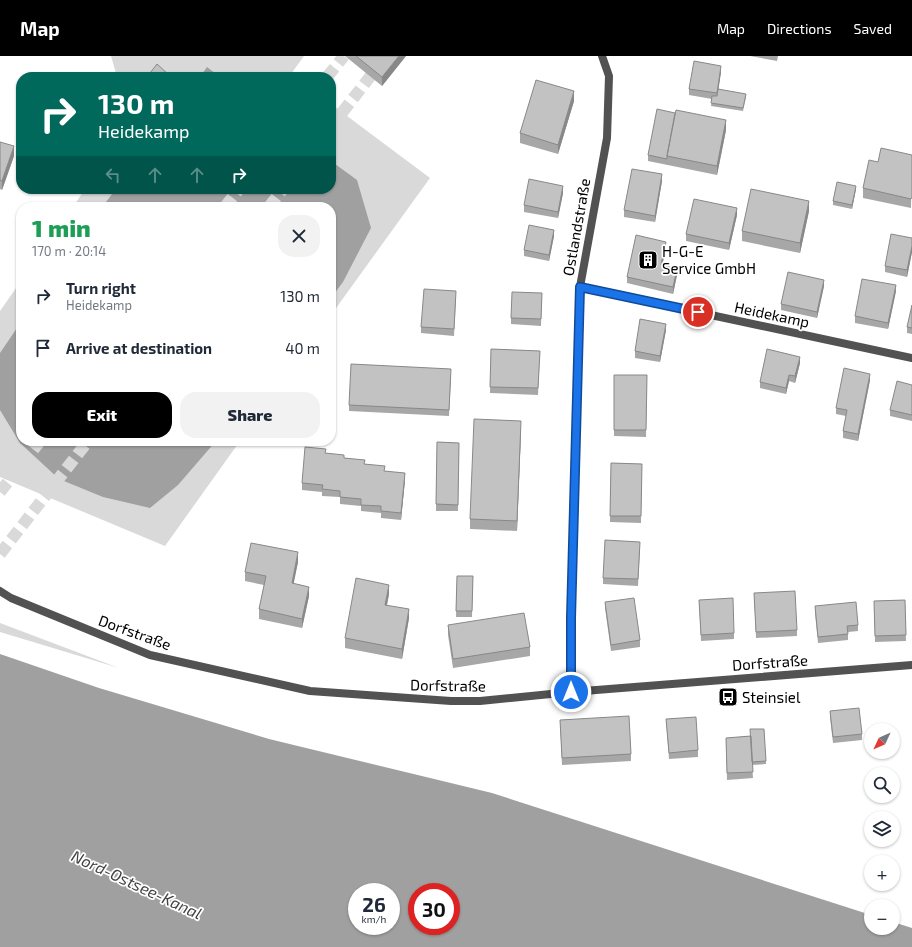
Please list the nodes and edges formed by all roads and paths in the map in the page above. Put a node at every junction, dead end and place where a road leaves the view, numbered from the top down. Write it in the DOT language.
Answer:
graph roads {
  1 [pos="602,56"];
  2 [pos="580,287"];
  3 [pos="912,358"];
  4 [pos="0,591"];
  5 [pos="912,665"];
  6 [pos="571,692"];
  1 -- 2 [label="street, Ostlandstraße"];
  2 -- 3 [label="street, Heidekamp"];
  2 -- 6 [label="street, Ostlandstraße"];
  4 -- 6 [label="street, Dorfstraße"];
  5 -- 6 [label="street, Dorfstraße"];
}
